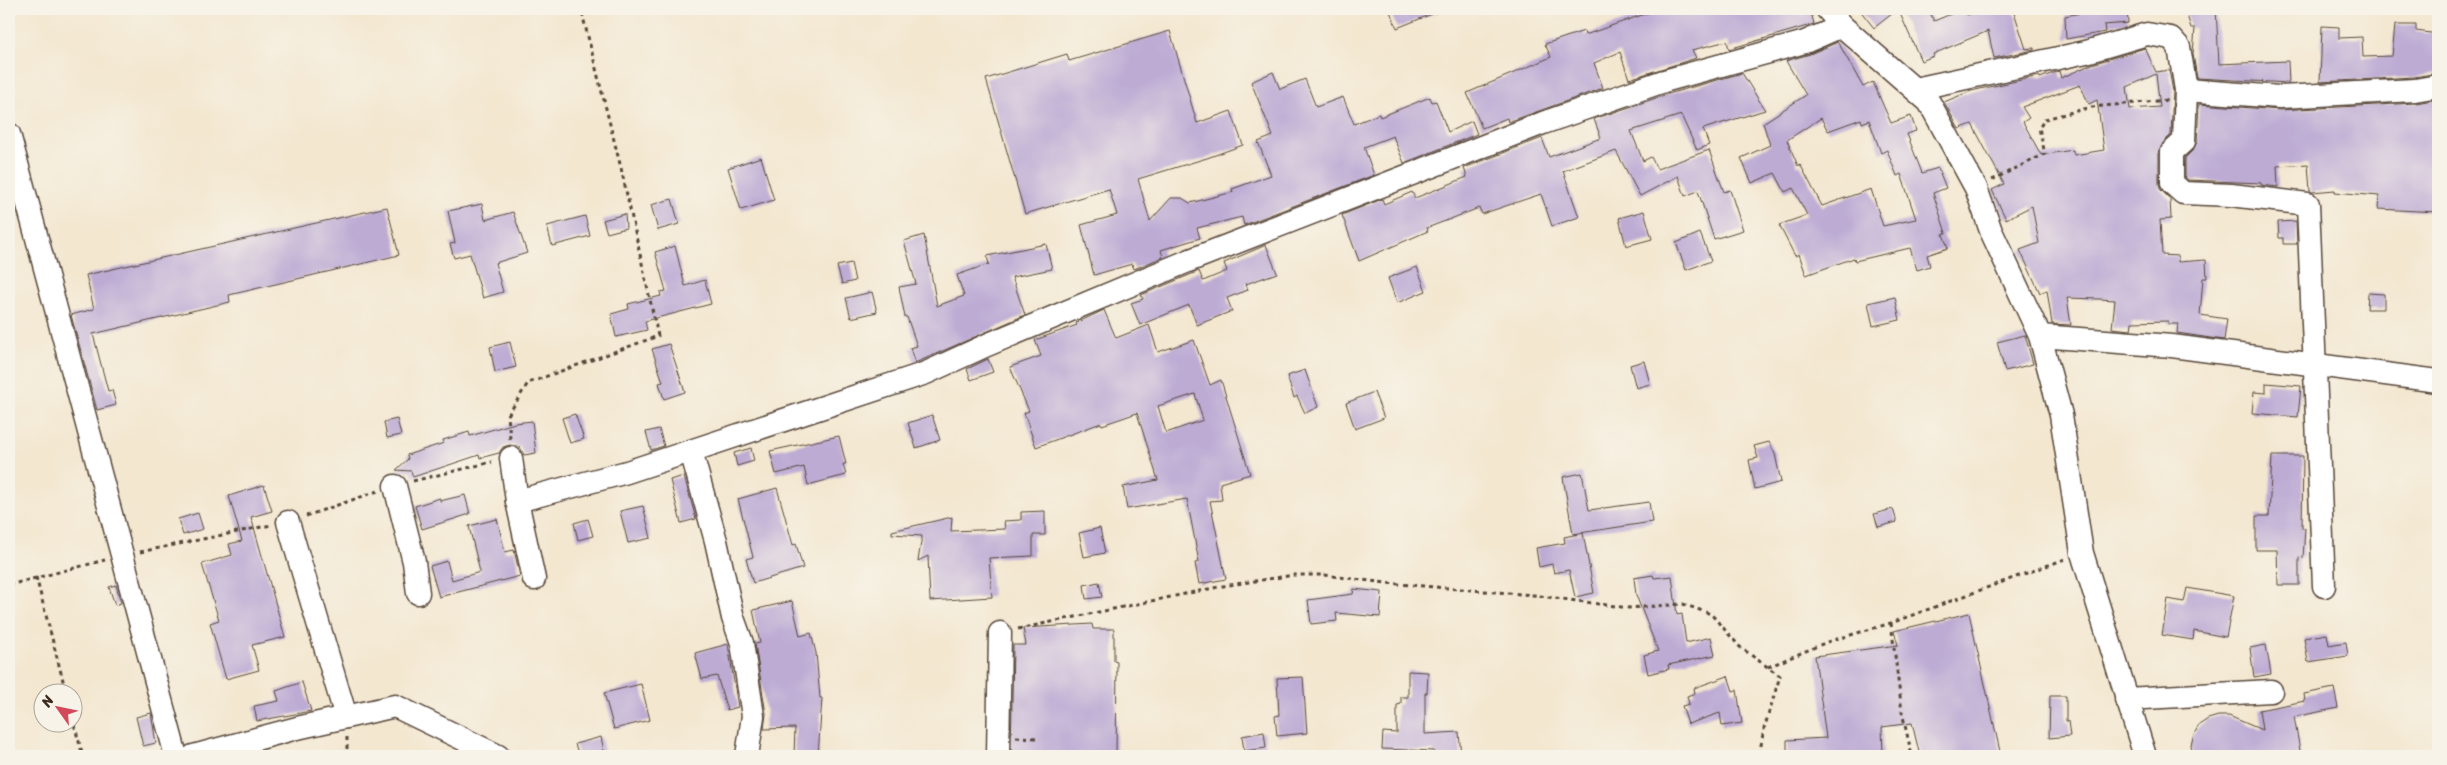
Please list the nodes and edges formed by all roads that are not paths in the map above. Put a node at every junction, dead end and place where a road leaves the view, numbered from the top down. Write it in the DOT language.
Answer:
graph roads {
  1 [pos="1827,9"];
  2 [pos="1842,26"];
  3 [pos="2438,86"];
  4 [pos="1915,89"];
  5 [pos="2186,94"];
  6 [pos="9,134"];
  7 [pos="2040,336"];
  8 [pos="2315,365"];
  9 [pos="2438,381"];
  10 [pos="691,451"];
  11 [pos="511,458"];
  12 [pos="395,486"];
  13 [pos="517,501"];
  14 [pos="288,522"];
  15 [pos="534,580"];
  16 [pos="2324,586"];
  17 [pos="418,593"];
  18 [pos="1000,633"];
  19 [pos="2271,692"];
  20 [pos="2126,699"];
  21 [pos="346,717"];
  22 [pos="176,756"];
  23 [pos="193,756"];
  24 [pos="498,756"];
  25 [pos="747,756"];
  26 [pos="998,756"];
  27 [pos="2145,756"];
  1 -- 2 [label="street"];
  2 -- 4 [label="street"];
  2 -- 10 [label="street"];
  3 -- 5 [label="street"];
  4 -- 5 [label="street"];
  4 -- 7 [label="street"];
  5 -- 8 [label="street"];
  6 -- 22 [label="street"];
  7 -- 8 [label="street"];
  7 -- 20 [label="street"];
  8 -- 9 [label="street"];
  8 -- 16 [label="street"];
  10 -- 13 [label="street"];
  10 -- 25 [label="street"];
  11 -- 13 [label="street"];
  12 -- 17 [label="street"];
  13 -- 15 [label="street"];
  14 -- 21 [label="street"];
  18 -- 26 [label="street"];
  19 -- 20 [label="street"];
  20 -- 27 [label="street"];
  21 -- 23 [label="street"];
  21 -- 24 [label="street"];
}
